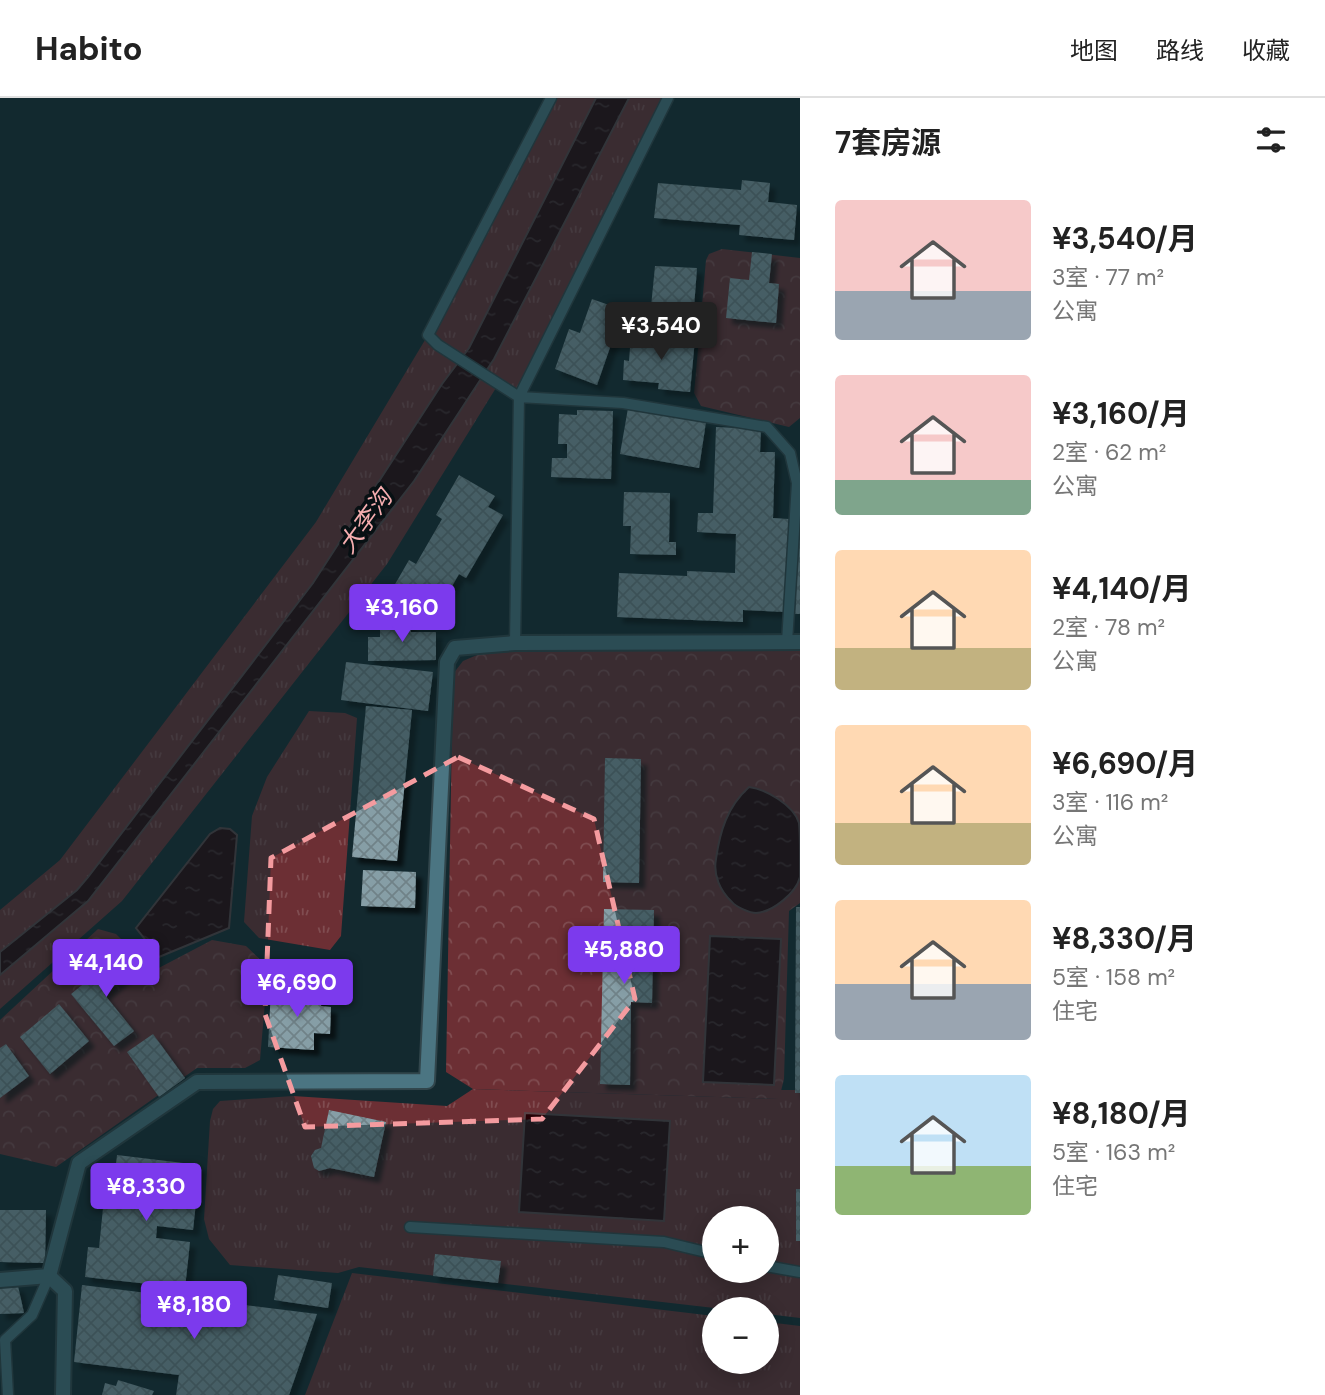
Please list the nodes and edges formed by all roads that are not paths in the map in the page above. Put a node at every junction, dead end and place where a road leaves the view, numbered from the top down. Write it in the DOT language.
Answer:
graph roads {
  1 [pos="551,98"];
  2 [pos="668,98"];
  3 [pos="519,397"];
  4 [pos="794,642"];
  5 [pos="515,643"];
  6 [pos="411,1227"];
  7 [pos="702,1251"];
  8 [pos="779,1268"];
  9 [pos="800,1272"];
  10 [pos="49,1276"];
  11 [pos="0,1280"];
  12 [pos="8,1395"];
  13 [pos="63,1395"];
  1 -- 3 [label="lane"];
  2 -- 3 [label="lane"];
  3 -- 4 [label="lane"];
  3 -- 5 [label="lane"];
  4 -- 5 [label="street"];
  5 -- 10 [label="street"];
  6 -- 7 [label="lane"];
  8 -- 9 [label="lane"];
  10 -- 11 [label="street"];
  10 -- 12 [label="lane"];
  10 -- 13 [label="street"];
}
